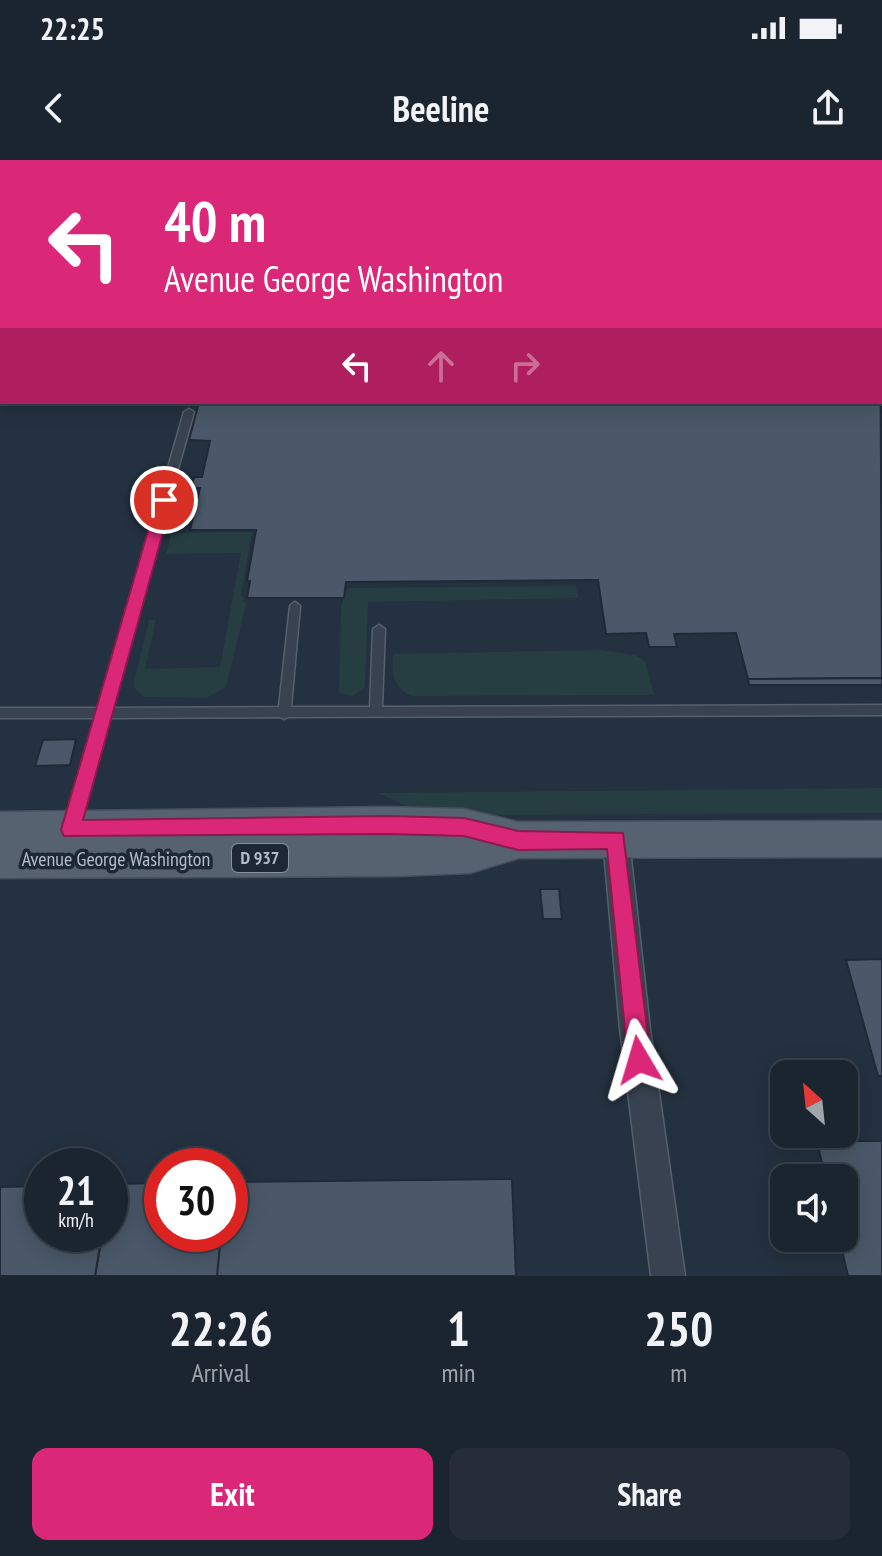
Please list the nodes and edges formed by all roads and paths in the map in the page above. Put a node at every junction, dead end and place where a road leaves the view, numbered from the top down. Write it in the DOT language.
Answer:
graph roads {
  1 [pos="189,412"];
  2 [pos="295,606"];
  3 [pos="379,629"];
  4 [pos="882,710"];
  5 [pos="0,713"];
  6 [pos="376,713"];
  7 [pos="284,714"];
  8 [pos="103,715"];
  9 [pos="0,830"];
  10 [pos="882,839"];
  11 [pos="616,840"];
  12 [pos="67,844"];
  13 [pos="0,859"];
  14 [pos="668,1276"];
  1 -- 8 [label="lane"];
  2 -- 7 [label="lane"];
  3 -- 6 [label="lane"];
  4 -- 6 [label="lane"];
  5 -- 8 [label="lane"];
  6 -- 7 [label="lane"];
  7 -- 8 [label="lane"];
  8 -- 12 [label="lane"];
  9 -- 12 [label="main road, Avenue George Washington / D 937"];
  10 -- 11 [label="main road, Avenue George Washington / D 937"];
  11 -- 12 [label="main road, Avenue George Washington / D 937"];
  11 -- 14 [label="street"];
  12 -- 13 [label="main road, Avenue George Washington / D 937"];
}
